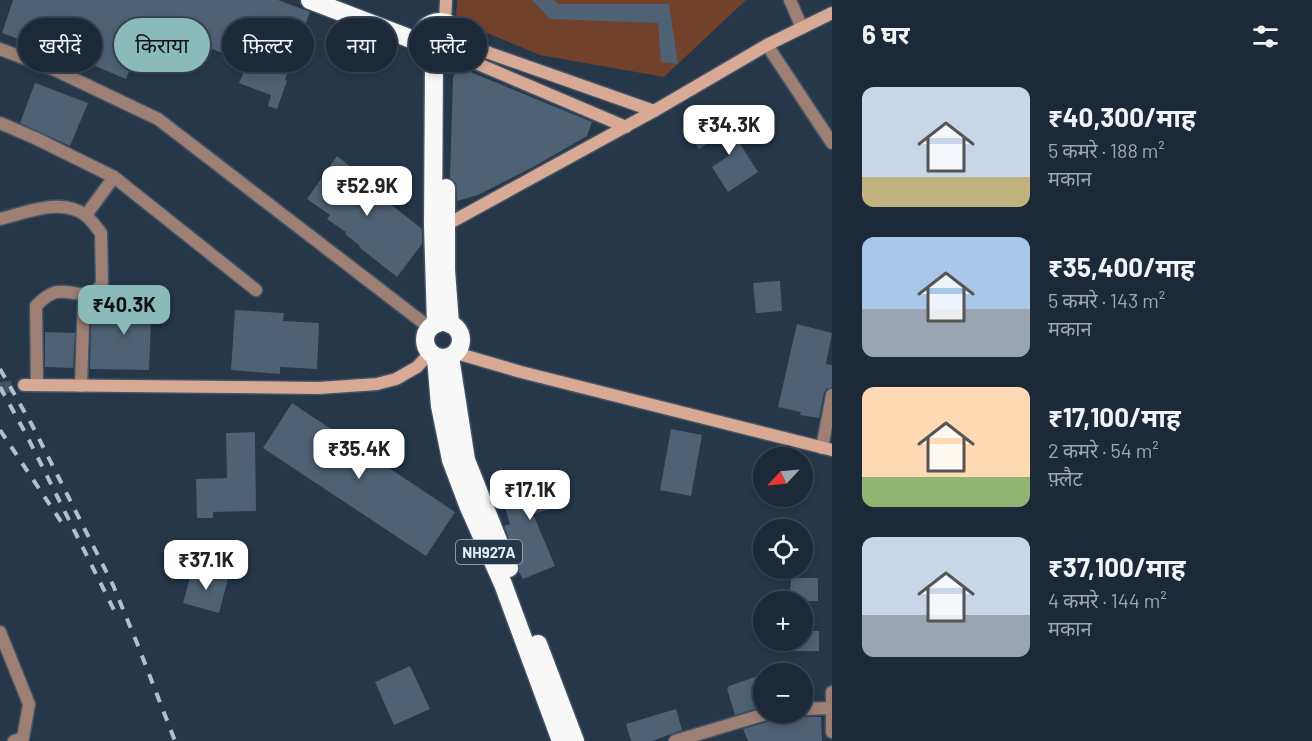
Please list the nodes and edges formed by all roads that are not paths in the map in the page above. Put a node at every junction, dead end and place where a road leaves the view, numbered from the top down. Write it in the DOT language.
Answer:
graph roads {
  1 [pos="310,0"];
  2 [pos="338,0"];
  3 [pos="446,0"];
  4 [pos="790,0"];
  5 [pos="832,13"];
  6 [pos="445,18"];
  7 [pos="802,28"];
  8 [pos="409,32"];
  9 [pos="409,33"];
  10 [pos="767,45"];
  11 [pos="0,49"];
  12 [pos="487,66"];
  13 [pos="487,71"];
  14 [pos="448,72"];
  15 [pos="450,72"];
  16 [pos="654,111"];
  17 [pos="0,123"];
  18 [pos="626,127"];
  19 [pos="832,143"];
  20 [pos="114,177"];
  21 [pos="86,215"];
  22 [pos="0,219"];
  23 [pos="446,225"];
  24 [pos="256,290"];
  25 [pos="84,295"];
  26 [pos="439,325"];
  27 [pos="443,355"];
  28 [pos="31,385"];
  29 [pos="81,386"];
  30 [pos="832,395"];
  31 [pos="827,449"];
  32 [pos="0,632"];
  33 [pos="832,692"];
  34 [pos="831,708"];
  35 [pos="813,709"];
  36 [pos="753,718"];
  37 [pos="832,732"];
  38 [pos="14,741"];
  39 [pos="561,741"];
  40 [pos="575,741"];
  41 [pos="675,741"];
  1 -- 9 [label="highway"];
  2 -- 8 [label="highway"];
  3 -- 6 [label="main road"];
  4 -- 7 [label="street"];
  5 -- 7 [label="main road"];
  7 -- 10 [label="main road"];
  10 -- 16 [label="main road"];
  10 -- 19 [label="street"];
  11 -- 26 [label="street"];
  12 -- 16 [label="main road"];
  13 -- 18 [label="main road"];
  14 -- 26 [label="highway, NH927A"];
  15 -- 23 [label="highway, NH927A"];
  16 -- 18 [label="main road"];
  17 -- 20 [label="street"];
  18 -- 23 [label="main road"];
  20 -- 21 [label="street"];
  20 -- 24 [label="street"];
  21 -- 22 [label="street"];
  21 -- 25 [label="street"];
  23 -- 26 [label="highway, NH927A"];
  25 -- 28 [label="street"];
  25 -- 29 [label="street"];
  26 -- 27 [label="highway, NH927A"];
  26 -- 27 [label="highway, NH927A"];
  27 -- 29 [label="main road"];
  27 -- 31 [label="main road"];
  27 -- 39 [label="highway, NH927A"];
  27 -- 40 [label="highway, NH927A"];
  28 -- 29 [label="main road"];
  30 -- 31 [label="street"];
  32 -- 38 [label="street"];
  33 -- 34 [label="street"];
  34 -- 35 [label="street"];
  34 -- 37 [label="street"];
  36 -- 41 [label="street"];
}
